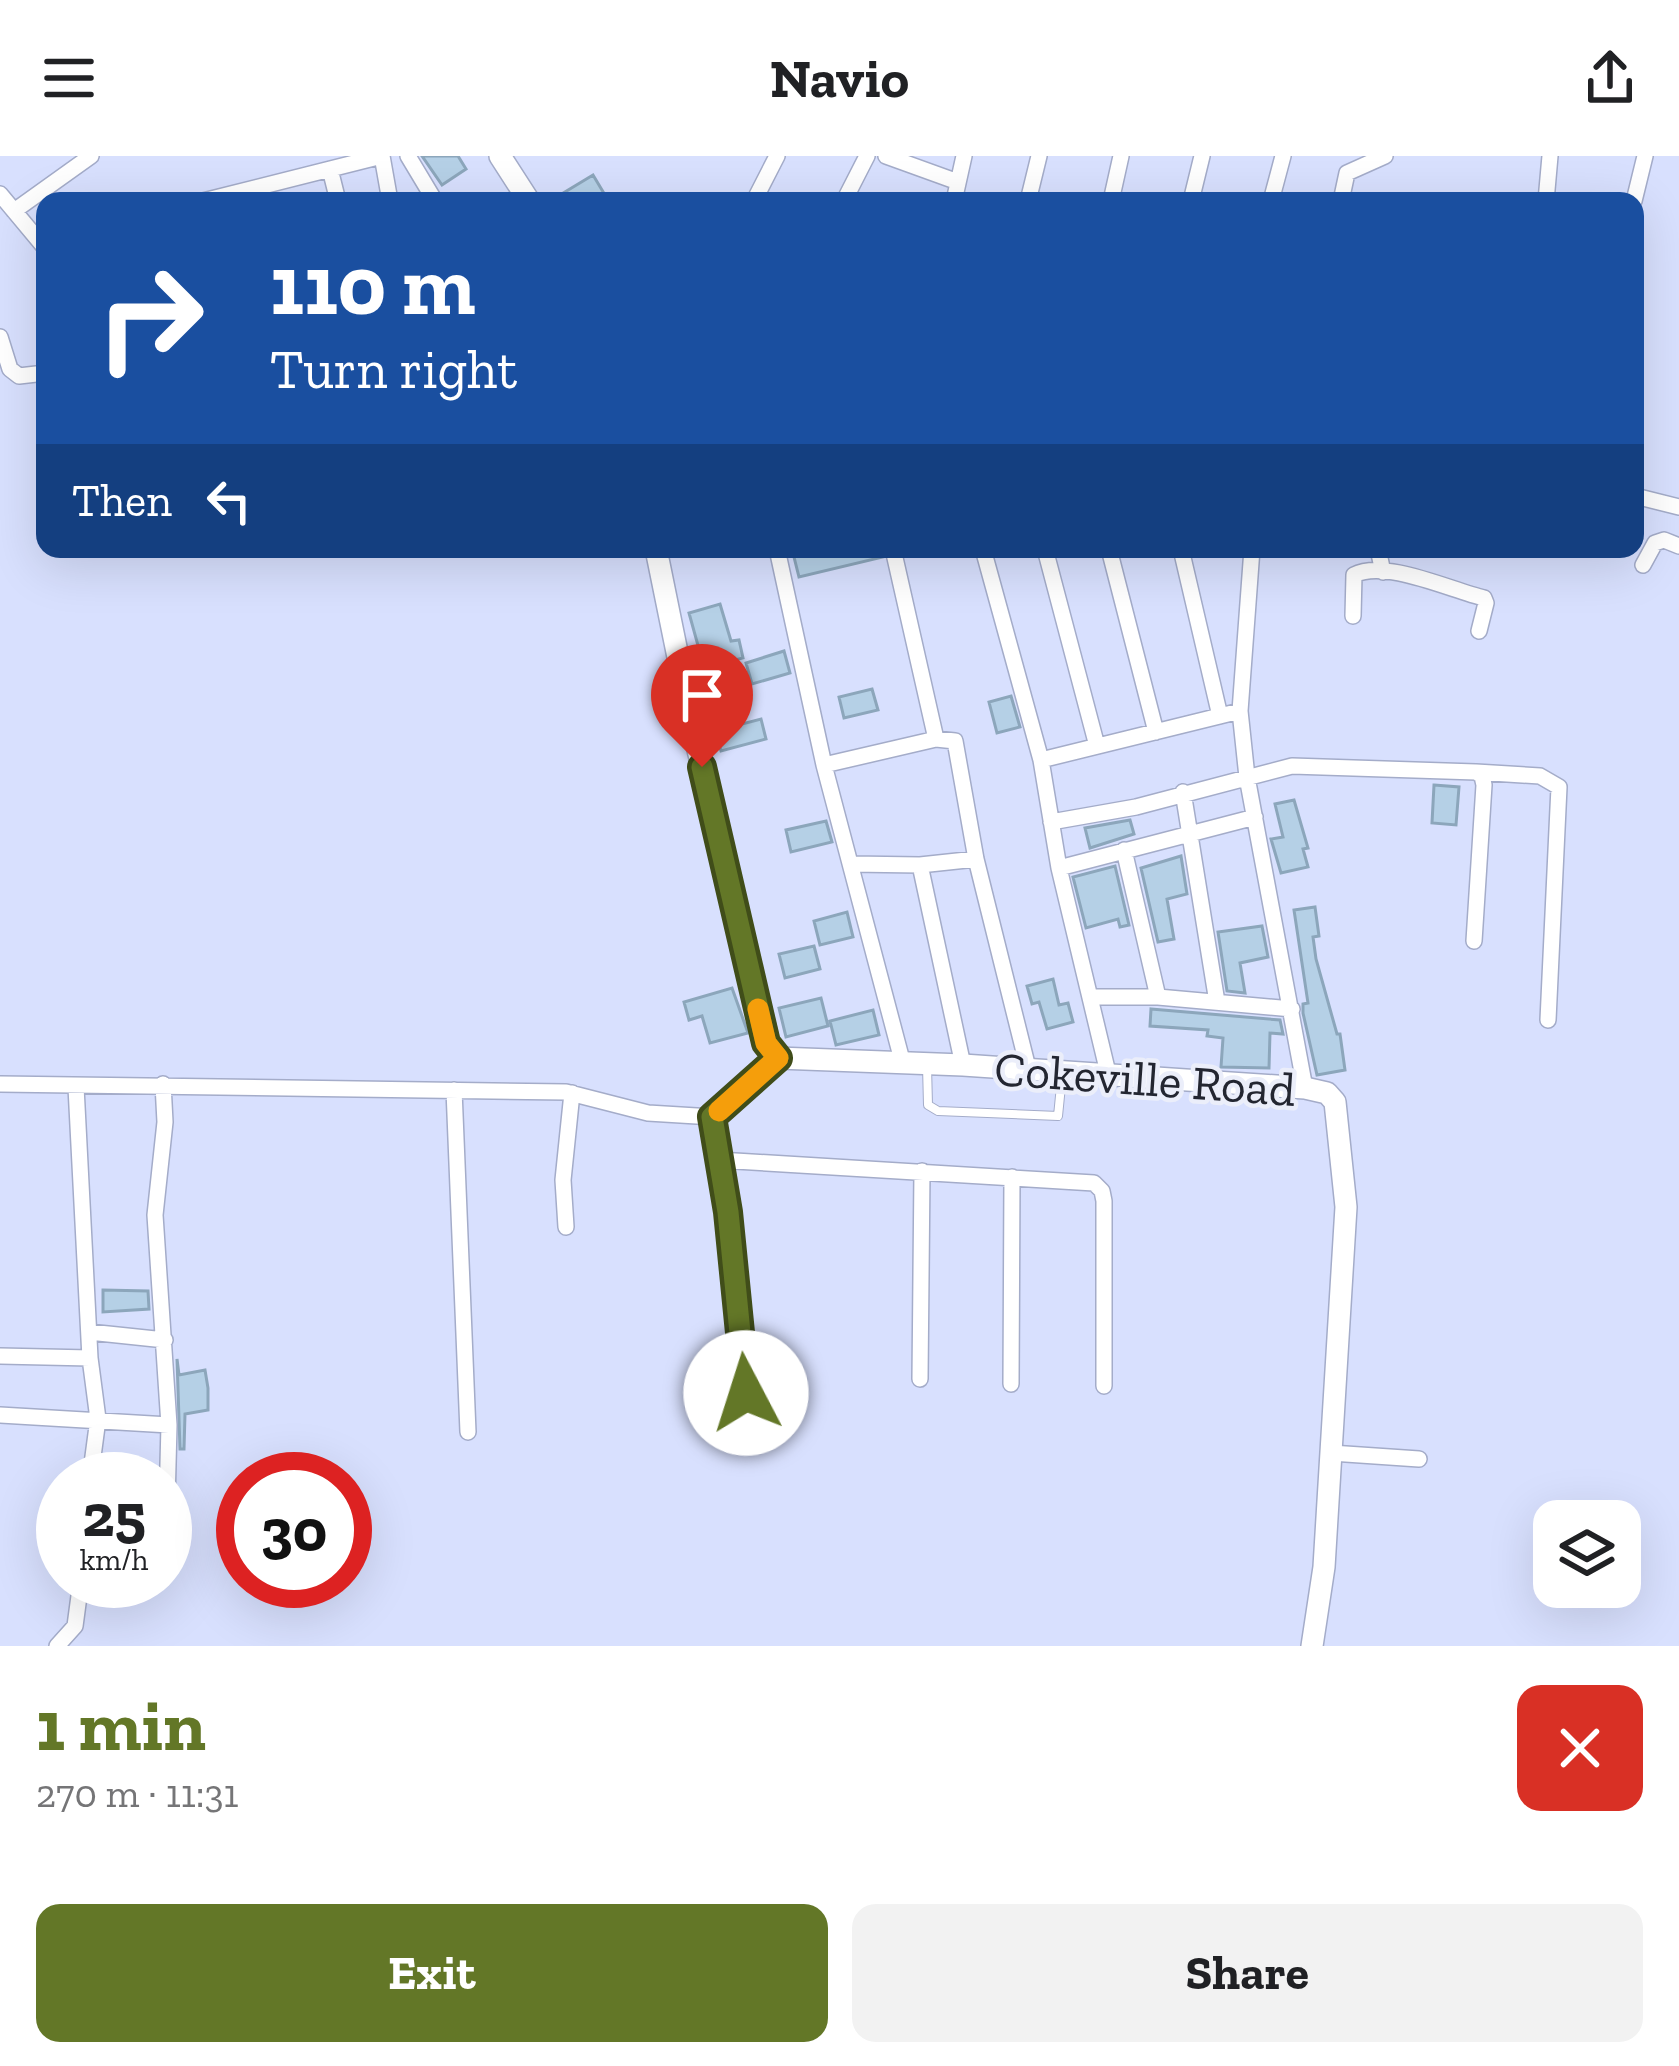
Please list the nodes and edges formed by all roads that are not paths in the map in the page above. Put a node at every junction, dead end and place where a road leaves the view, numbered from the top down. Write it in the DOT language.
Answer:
graph roads {
  1 [pos="91,156"];
  2 [pos="382,156"];
  3 [pos="408,156"];
  4 [pos="500,156"];
  5 [pos="777,156"];
  6 [pos="867,156"];
  7 [pos="886,156"];
  8 [pos="964,156"];
  9 [pos="1039,156"];
  10 [pos="1121,156"];
  11 [pos="1202,156"];
  12 [pos="1283,156"];
  13 [pos="1385,156"];
  14 [pos="1550,156"];
  15 [pos="1646,156"];
  16 [pos="330,169"];
  17 [pos="279,181"];
  18 [pos="958,182"];
  19 [pos="41,192"];
  20 [pos="249,192"];
  21 [pos="282,192"];
  22 [pos="336,192"];
  23 [pos="388,192"];
  24 [pos="430,192"];
  25 [pos="524,192"];
  26 [pos="759,192"];
  27 [pos="849,192"];
  28 [pos="956,192"];
  29 [pos="1030,192"];
  30 [pos="1113,192"];
  31 [pos="1193,192"];
  32 [pos="1273,192"];
  33 [pos="1343,192"];
  34 [pos="1547,192"];
  35 [pos="1636,192"];
  36 [pos="0,194"];
  37 [pos="36,195"];
  38 [pos="14,211"];
  39 [pos="36,237"];
  40 [pos="0,337"];
  41 [pos="36,374"];
  42 [pos="1644,498"];
  43 [pos="1679,506"];
  44 [pos="1679,546"];
  45 [pos="658,558"];
  46 [pos="779,558"];
  47 [pos="895,558"];
  48 [pos="985,558"];
  49 [pos="1048,558"];
  50 [pos="1111,558"];
  51 [pos="1183,558"];
  52 [pos="1251,558"];
  53 [pos="1380,558"];
  54 [pos="1643,566"];
  55 [pos="1382,572"];
  56 [pos="1353,616"];
  57 [pos="1479,631"];
  58 [pos="1240,711"];
  59 [pos="1220,716"];
  60 [pos="1156,732"];
  61 [pos="936,739"];
  62 [pos="1096,746"];
  63 [pos="1041,760"];
  64 [pos="824,765"];
  65 [pos="1476,772"];
  66 [pos="1247,777"];
  67 [pos="1183,792"];
  68 [pos="1255,818"];
  69 [pos="1051,822"];
  70 [pos="1190,834"];
  71 [pos="1124,850"];
  72 [pos="976,859"];
  73 [pos="851,864"];
  74 [pos="920,865"];
  75 [pos="1060,868"];
  76 [pos="1474,941"];
  77 [pos="1090,997"];
  78 [pos="1159,997"];
  79 [pos="1217,1002"];
  80 [pos="1292,1009"];
  81 [pos="1548,1020"];
  82 [pos="778,1058"];
  83 [pos="903,1064"];
  84 [pos="927,1064"];
  85 [pos="963,1065"];
  86 [pos="1029,1072"];
  87 [pos="1062,1074"];
  88 [pos="1109,1077"];
  89 [pos="0,1084"];
  90 [pos="164,1084"];
  91 [pos="76,1087"];
  92 [pos="454,1090"];
  93 [pos="1316,1091"];
  94 [pos="572,1093"];
  95 [pos="712,1117"];
  96 [pos="719,1160"];
  97 [pos="922,1171"];
  98 [pos="1012,1177"];
  99 [pos="566,1227"];
  100 [pos="89,1332"];
  101 [pos="165,1340"];
  102 [pos="0,1356"];
  103 [pos="91,1358"];
  104 [pos="920,1379"];
  105 [pos="1011,1384"];
  106 [pos="1104,1386"];
  107 [pos="787,1412"];
  108 [pos="0,1415"];
  109 [pos="98,1419"];
  110 [pos="169,1425"];
  111 [pos="468,1432"];
  112 [pos="94,1452"];
  113 [pos="168,1452"];
  114 [pos="1331,1453"];
  115 [pos="1419,1459"];
  116 [pos="77,1608"];
  117 [pos="58,1646"];
  118 [pos="1312,1646"];
  1 -- 19 [label="street"];
  2 -- 16 [label="street"];
  2 -- 23 [label="street"];
  3 -- 24 [label="street"];
  4 -- 25 [label="street"];
  5 -- 26 [label="street"];
  6 -- 27 [label="street"];
  7 -- 18 [label="street"];
  8 -- 18 [label="street"];
  9 -- 29 [label="street"];
  10 -- 30 [label="street"];
  11 -- 31 [label="street"];
  12 -- 32 [label="street"];
  13 -- 33 [label="street"];
  14 -- 34 [label="street"];
  15 -- 35 [label="street"];
  16 -- 17 [label="street"];
  16 -- 22 [label="street"];
  17 -- 20 [label="street"];
  17 -- 21 [label="street"];
  18 -- 28 [label="street"];
  36 -- 38 [label="street"];
  37 -- 38 [label="street"];
  38 -- 39 [label="street"];
  40 -- 41 [label="street"];
  42 -- 43 [label="street"];
  44 -- 54 [label="street"];
  45 -- 82 [label="street"];
  46 -- 64 [label="street"];
  47 -- 61 [label="street"];
  48 -- 63 [label="street"];
  49 -- 62 [label="street"];
  50 -- 60 [label="street"];
  51 -- 59 [label="street"];
  52 -- 58 [label="street"];
  53 -- 55 [label="street"];
  55 -- 56 [label="street"];
  55 -- 57 [label="street"];
  58 -- 59 [label="street"];
  58 -- 66 [label="street"];
  59 -- 60 [label="street"];
  60 -- 62 [label="street"];
  61 -- 64 [label="street"];
  61 -- 72 [label="street"];
  62 -- 63 [label="street"];
  63 -- 69 [label="street"];
  64 -- 73 [label="street"];
  65 -- 66 [label="street"];
  65 -- 76 [label="street"];
  65 -- 81 [label="street"];
  66 -- 67 [label="street"];
  66 -- 68 [label="street"];
  67 -- 69 [label="street"];
  67 -- 70 [label="street"];
  68 -- 70 [label="street"];
  68 -- 80 [label="street"];
  69 -- 75 [label="street"];
  70 -- 71 [label="street"];
  70 -- 79 [label="street"];
  71 -- 75 [label="street"];
  71 -- 78 [label="street"];
  72 -- 74 [label="street"];
  72 -- 86 [label="street"];
  73 -- 74 [label="street"];
  73 -- 83 [label="street"];
  74 -- 85 [label="street"];
  75 -- 77 [label="street"];
  77 -- 78 [label="street"];
  77 -- 88 [label="street"];
  78 -- 79 [label="street"];
  79 -- 80 [label="street"];
  80 -- 93 [label="street"];
  82 -- 83 [label="street, Cokeville Road"];
  82 -- 95 [label="street"];
  83 -- 84 [label="street, Cokeville Road"];
  84 -- 85 [label="street, Cokeville Road"];
  84 -- 87 [label="lane"];
  85 -- 86 [label="street, Cokeville Road"];
  86 -- 87 [label="street, Cokeville Road"];
  87 -- 88 [label="street, Cokeville Road"];
  88 -- 93 [label="street, Cokeville Road"];
  89 -- 91 [label="street"];
  90 -- 91 [label="street"];
  90 -- 92 [label="street"];
  90 -- 101 [label="street"];
  91 -- 100 [label="street"];
  92 -- 94 [label="street"];
  92 -- 111 [label="street"];
  93 -- 114 [label="street"];
  94 -- 95 [label="street"];
  94 -- 99 [label="street"];
  95 -- 96 [label="street"];
  96 -- 97 [label="street"];
  96 -- 107 [label="street"];
  97 -- 98 [label="street"];
  97 -- 104 [label="street"];
  98 -- 105 [label="street"];
  98 -- 106 [label="street"];
  100 -- 101 [label="street"];
  100 -- 103 [label="street"];
  101 -- 110 [label="street"];
  102 -- 103 [label="street"];
  103 -- 109 [label="street"];
  108 -- 109 [label="street"];
  109 -- 110 [label="street"];
  109 -- 112 [label="street"];
  110 -- 113 [label="street"];
  114 -- 115 [label="street"];
  114 -- 118 [label="street"];
  116 -- 117 [label="street"];
}
